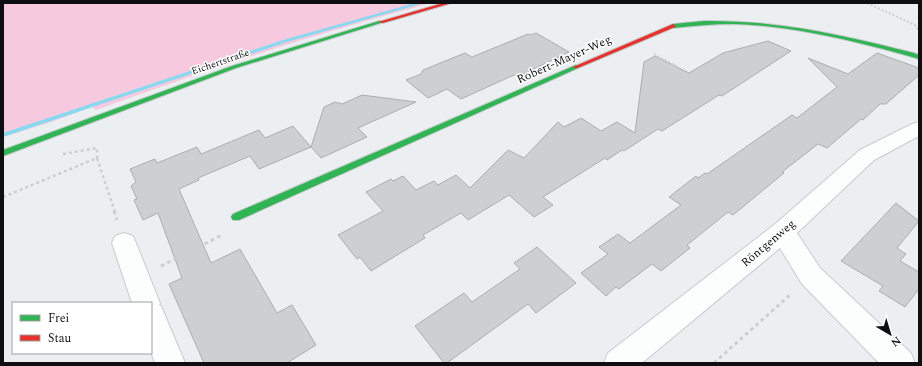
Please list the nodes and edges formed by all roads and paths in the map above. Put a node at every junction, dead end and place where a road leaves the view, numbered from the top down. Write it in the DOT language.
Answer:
graph roads {
  1 [pos="449,3"];
  2 [pos="867,3"];
  3 [pos="919,31"];
  4 [pos="633,42"];
  5 [pos="919,57"];
  6 [pos="703,88"];
  7 [pos="919,128"];
  8 [pos="97,148"];
  9 [pos="3,153"];
  10 [pos="97,158"];
  11 [pos="3,197"];
  12 [pos="236,217"];
  13 [pos="783,232"];
  14 [pos="124,243"];
  15 [pos="811,276"];
  16 [pos="136,278"];
  17 [pos="146,302"];
  18 [pos="152,318"];
  19 [pos="170,363"];
  20 [pos="619,363"];
  21 [pos="714,363"];
  22 [pos="900,363"];
  1 -- 9 [label="street, Eichertstraße"];
  2 -- 3 [label="path"];
  4 -- 5 [label="street, Robert-Mayer-Weg"];
  4 -- 6 [label="path"];
  4 -- 12 [label="street, Robert-Mayer-Weg"];
  7 -- 13 [label="street, Röntgenweg"];
  8 -- 10 [label="path"];
  10 -- 11 [label="path"];
  10 -- 14 [label="path"];
  12 -- 16 [label="path"];
  13 -- 15 [label="street"];
  13 -- 20 [label="street, Röntgenweg"];
  14 -- 16 [label="street"];
  15 -- 21 [label="path"];
  15 -- 22 [label="street"];
  16 -- 17 [label="street"];
  18 -- 19 [label="street"];
}
